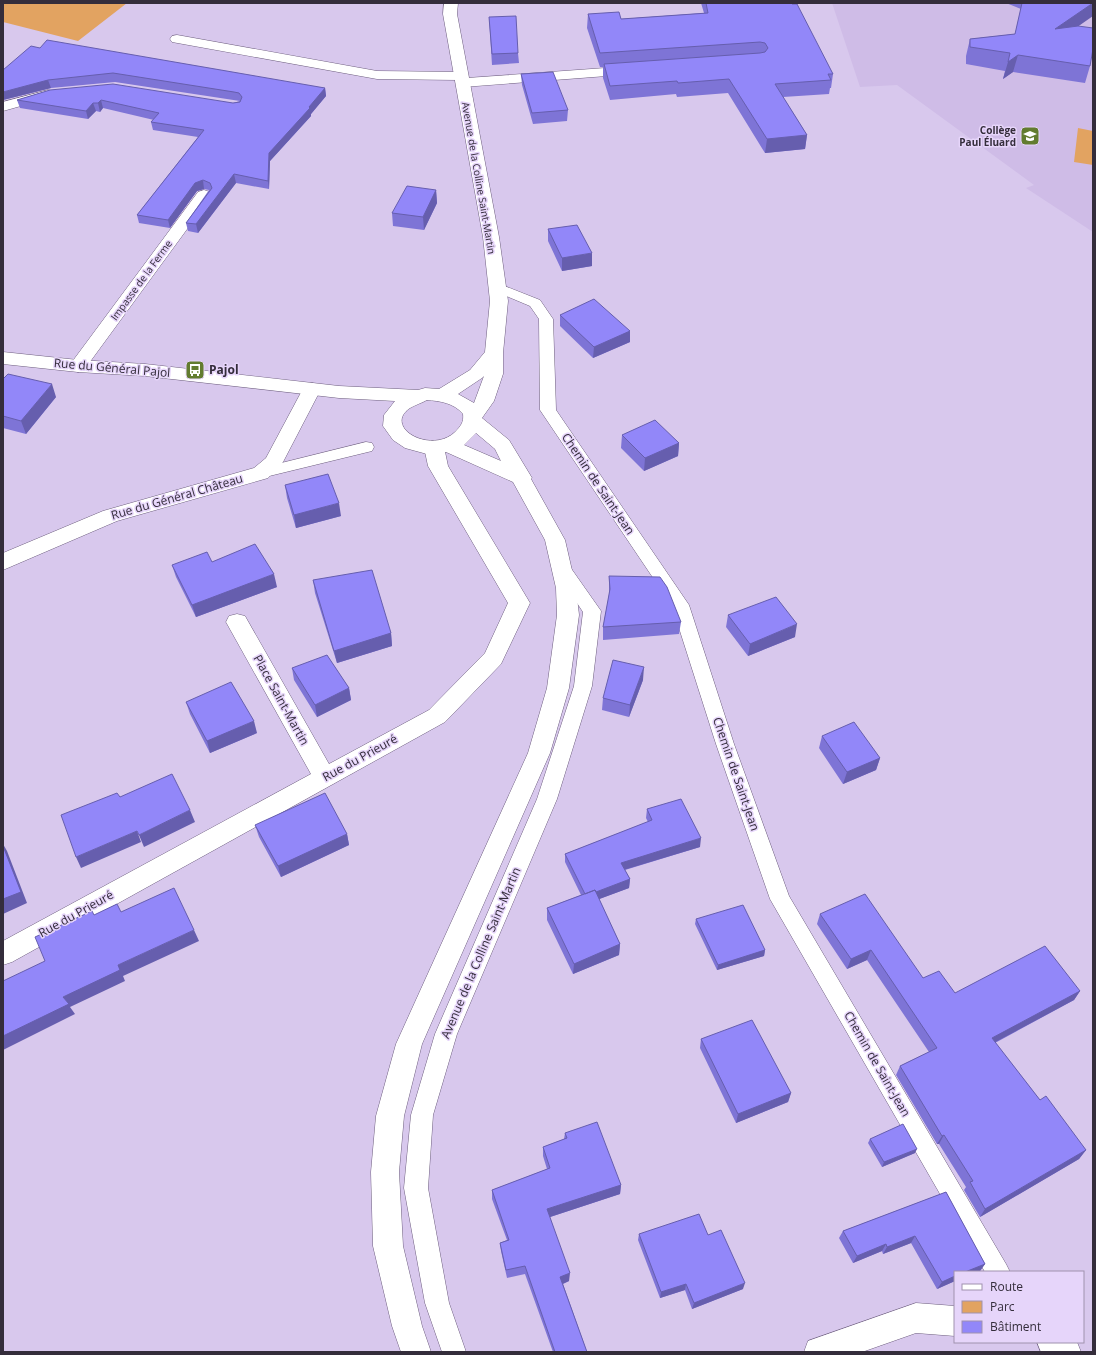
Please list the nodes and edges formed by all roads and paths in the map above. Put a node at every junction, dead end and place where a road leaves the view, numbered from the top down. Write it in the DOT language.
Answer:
graph roads {
  1 [pos="450,3"];
  2 [pos="177,39"];
  3 [pos="648,69"];
  4 [pos="462,80"];
  5 [pos="65,92"];
  6 [pos="3,107"];
  7 [pos="204,195"];
  8 [pos="497,288"];
  9 [pos="494,353"];
  10 [pos="3,358"];
  11 [pos="78,366"];
  12 [pos="312,389"];
  13 [pos="340,392"];
  14 [pos="443,395"];
  15 [pos="420,396"];
  16 [pos="393,416"];
  17 [pos="472,419"];
  18 [pos="440,446"];
  19 [pos="366,447"];
  20 [pos="261,473"];
  21 [pos="522,478"];
  22 [pos="3,563"];
  23 [pos="561,567"];
  24 [pos="237,622"];
  25 [pos="325,778"];
  26 [pos="3,954"];
  27 [pos="997,1271"];
  28 [pos="954,1321"];
  29 [pos="1053,1343"];
  30 [pos="416,1352"];
  31 [pos="454,1352"];
  32 [pos="820,1352"];
  33 [pos="1066,1352"];
  1 -- 4 [label="street, Avenue de la Colline Saint-Martin"];
  2 -- 4 [label="street"];
  3 -- 4 [label="street"];
  4 -- 8 [label="street, Avenue de la Colline Saint-Martin"];
  5 -- 6 [label="street"];
  7 -- 11 [label="street, Impasse de la Ferme"];
  8 -- 9 [label="street, Avenue de la Colline Saint-Martin"];
  8 -- 27 [label="lane, Chemin de Saint-Jean"];
  9 -- 14 [label="street"];
  9 -- 17 [label="street, Avenue de la Colline Saint-Martin"];
  10 -- 11 [label="street, Rue du Général Pajol"];
  11 -- 12 [label="street, Rue du Général Pajol"];
  12 -- 13 [label="street, Rue du Général Pajol"];
  12 -- 20 [label="street"];
  13 -- 15 [label="street, Rue du Général Pajol"];
  13 -- 16 [label="street, Rue du Général Pajol"];
  14 -- 15 [label="street"];
  14 -- 17 [label="street"];
  15 -- 16 [label="street"];
  16 -- 18 [label="street"];
  17 -- 18 [label="street"];
  17 -- 21 [label="street, Avenue de la Colline Saint-Martin"];
  18 -- 21 [label="street"];
  18 -- 25 [label="street, Rue du Prieuré"];
  19 -- 20 [label="lane"];
  20 -- 22 [label="street, Rue du Général Château"];
  21 -- 23 [label="street, Avenue de la Colline Saint-Martin"];
  23 -- 30 [label="street, Avenue de la Colline Saint-Martin"];
  23 -- 31 [label="lane, Avenue de la Colline Saint-Martin"];
  24 -- 25 [label="street, Place Saint-Martin"];
  25 -- 26 [label="street, Rue du Prieuré"];
  28 -- 32 [label="street"];
  29 -- 33 [label="street"];
}
